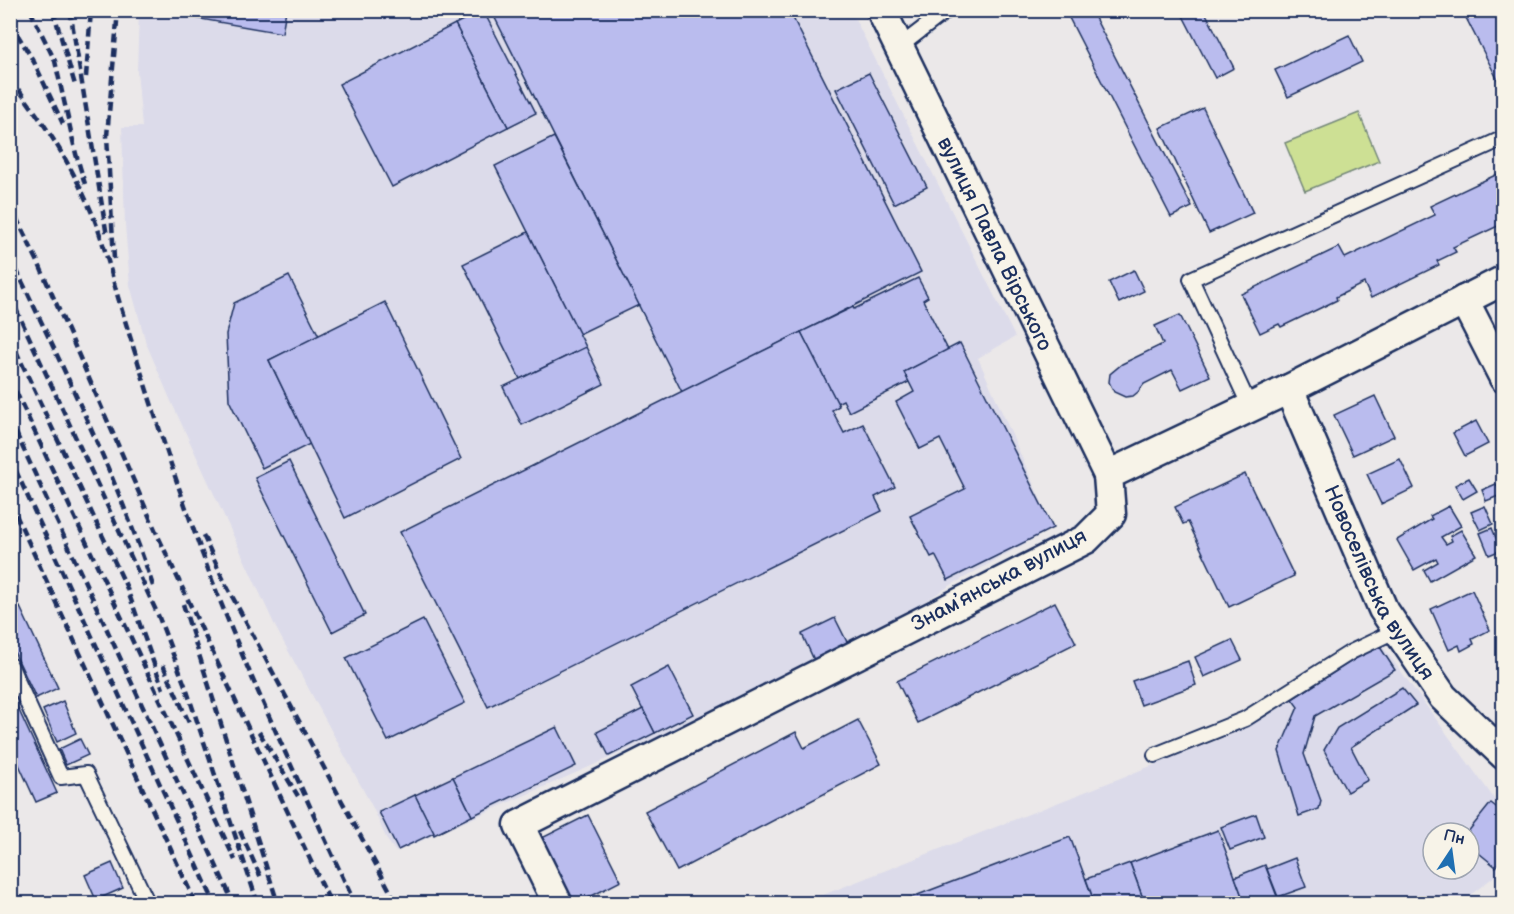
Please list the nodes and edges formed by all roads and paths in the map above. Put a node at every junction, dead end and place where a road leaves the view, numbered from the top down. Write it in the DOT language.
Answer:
graph roads {
  1 [pos="881,10"];
  2 [pos="947,10"];
  3 [pos="899,47"];
  4 [pos="1503,138"];
  5 [pos="1503,280"];
  6 [pos="1464,300"];
  7 [pos="1503,378"];
  8 [pos="1289,389"];
  9 [pos="1250,407"];
  10 [pos="1108,475"];
  11 [pos="1397,630"];
  12 [pos="10,665"];
  13 [pos="1155,754"];
  14 [pos="1503,754"];
  15 [pos="148,903"];
  16 [pos="558,903"];
  1 -- 3 [label="street, вулиця Павла Вірського"];
  2 -- 3 [label="lane"];
  3 -- 10 [label="street, вулиця Павла Вірського"];
  4 -- 9 [label="lane"];
  5 -- 6 [label="street"];
  6 -- 7 [label="street"];
  6 -- 8 [label="street"];
  8 -- 9 [label="street"];
  8 -- 11 [label="street, Новоселівська вулиця"];
  9 -- 10 [label="street"];
  10 -- 16 [label="street, Знамʼянська вулиця"];
  11 -- 13 [label="lane"];
  11 -- 14 [label="street, Новоселівська вулиця"];
  12 -- 15 [label="lane"];
}
